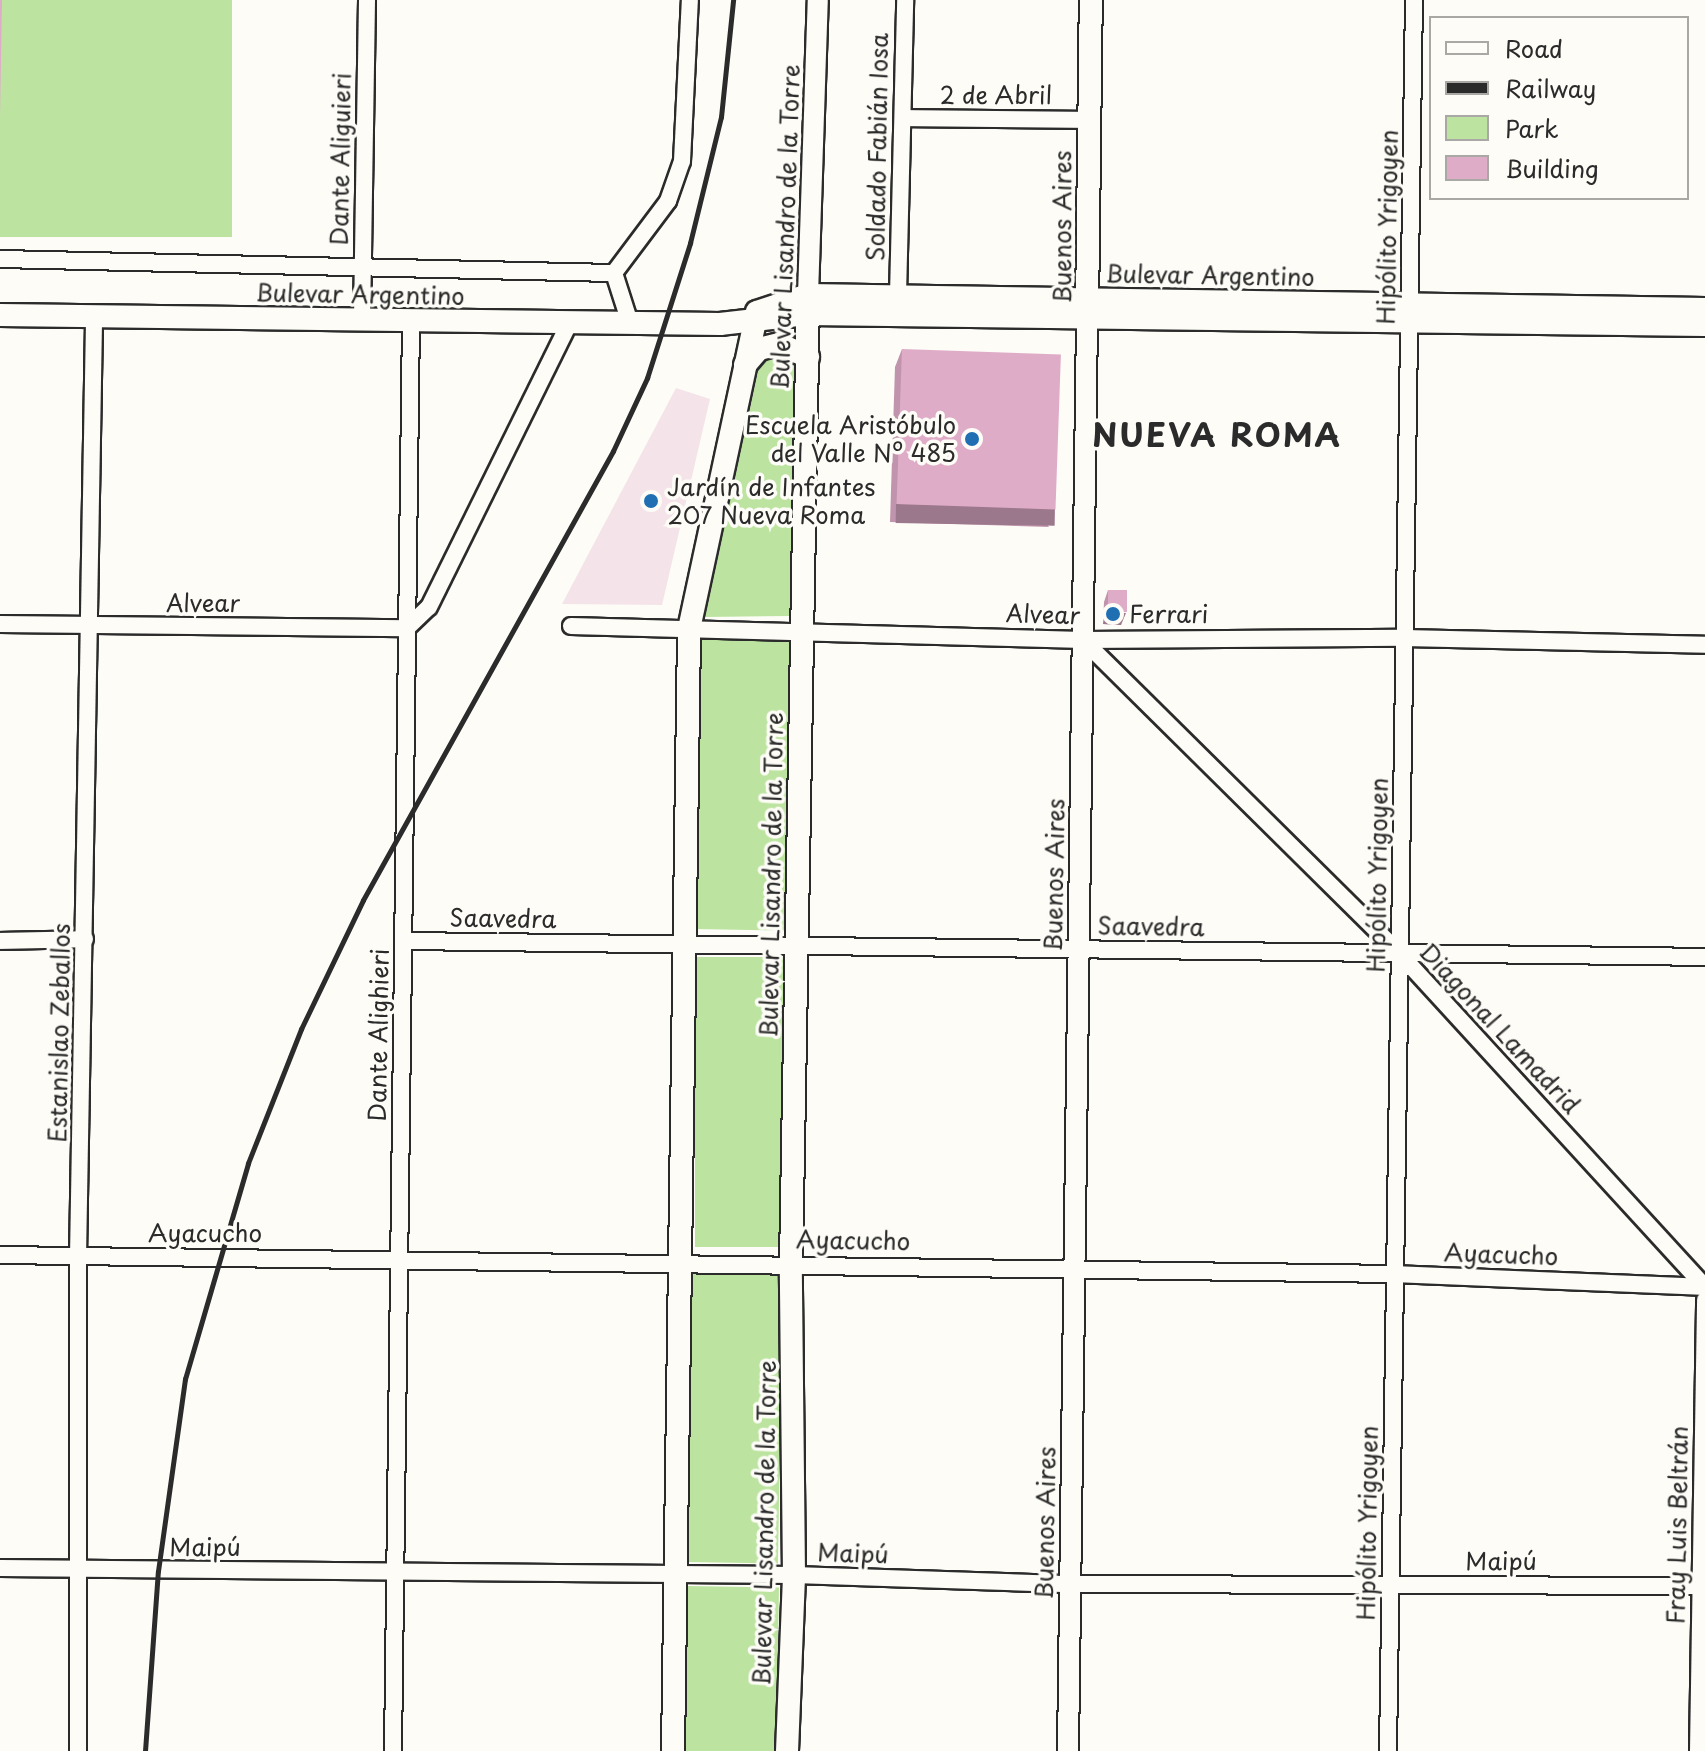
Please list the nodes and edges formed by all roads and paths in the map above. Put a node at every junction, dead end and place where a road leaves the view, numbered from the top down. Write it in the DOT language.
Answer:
graph roads {
  1 [pos="367,0"];
  2 [pos="690,0"];
  3 [pos="818,0"];
  4 [pos="905,0"];
  5 [pos="1091,0"];
  6 [pos="1414,0"];
  7 [pos="903,118"];
  8 [pos="1088,120"];
  9 [pos="0,259"];
  10 [pos="363,267"];
  11 [pos="614,273"];
  12 [pos="898,295"];
  13 [pos="808,304"];
  14 [pos="1088,308"];
  15 [pos="1705,309"];
  16 [pos="1410,313"];
  17 [pos="0,315"];
  18 [pos="94,317"];
  19 [pos="755,318"];
  20 [pos="362,319"];
  21 [pos="411,320"];
  22 [pos="570,322"];
  23 [pos="630,323"];
  24 [pos="1705,325"];
  25 [pos="808,357"];
  26 [pos="745,365"];
  27 [pos="0,624"];
  28 [pos="571,626"];
  29 [pos="92,627"];
  30 [pos="407,628"];
  31 [pos="689,629"];
  32 [pos="801,630"];
  33 [pos="1404,638"];
  34 [pos="1083,640"];
  35 [pos="1705,645"];
  36 [pos="85,939"];
  37 [pos="0,941"];
  38 [pos="403,941"];
  39 [pos="685,944"];
  40 [pos="796,946"];
  41 [pos="1079,949"];
  42 [pos="1399,953"];
  43 [pos="1705,957"];
  44 [pos="0,1255"];
  45 [pos="78,1257"];
  46 [pos="398,1258"];
  47 [pos="680,1263"];
  48 [pos="791,1263"];
  49 [pos="1074,1269"];
  50 [pos="1395,1274"];
  51 [pos="1705,1287"];
  52 [pos="1705,1300"];
  53 [pos="0,1568"];
  54 [pos="80,1571"];
  55 [pos="397,1572"];
  56 [pos="678,1574"];
  57 [pos="794,1575"];
  58 [pos="1070,1584"];
  59 [pos="1390,1584"];
  60 [pos="1702,1586"];
  61 [pos="78,1751"];
  62 [pos="393,1751"];
  63 [pos="673,1751"];
  64 [pos="787,1751"];
  65 [pos="1068,1751"];
  66 [pos="1388,1751"];
  67 [pos="1698,1751"];
  1 -- 10 [label="street, Dante Aliguieri"];
  2 -- 11 [label="street"];
  3 -- 13 [label="street, Bulevar Lisandro de la Torre"];
  4 -- 7 [label="street, Soldado Fabián Iosa"];
  5 -- 8 [label="main road, Buenos Aires"];
  6 -- 16 [label="street, Hipólito Yrigoyen"];
  7 -- 8 [label="street, 2 de Abril"];
  7 -- 12 [label="street, Soldado Fabián Iosa"];
  8 -- 14 [label="main road, Buenos Aires"];
  9 -- 10 [label="street"];
  10 -- 11 [label="street"];
  10 -- 20 [label="street, Dante Aliguieri"];
  11 -- 23 [label="street"];
  12 -- 13 [label="main road, Bulevar Argentino"];
  12 -- 14 [label="main road, Bulevar Argentino"];
  13 -- 14 [label="main road, Bulevar Argentino"];
  13 -- 19 [label="main road, Bulevar Argentino"];
  13 -- 25 [label="main road, Bulevar Lisandro de la Torre"];
  14 -- 16 [label="main road, Bulevar Argentino"];
  14 -- 34 [label="street, Buenos Aires"];
  15 -- 16 [label="main road, Bulevar Argentino"];
  16 -- 24 [label="main road, Bulevar Argentino"];
  16 -- 33 [label="street, Hipólito Yrigoyen"];
  17 -- 18 [label="main road, Bulevar Argentino"];
  18 -- 20 [label="main road, Bulevar Argentino"];
  18 -- 29 [label="street, Estanislao Zeballos"];
  19 -- 23 [label="main road, Bulevar Argentino"];
  19 -- 26 [label="main road, Bulevar Lisandro de la Torre"];
  20 -- 21 [label="main road, Bulevar Argentino"];
  21 -- 22 [label="main road, Bulevar Argentino"];
  21 -- 30 [label="street, Dante Alighieri"];
  22 -- 23 [label="main road, Bulevar Argentino"];
  22 -- 30 [label="street"];
  25 -- 26 [label="main road"];
  25 -- 32 [label="main road, Bulevar Lisandro de la Torre"];
  26 -- 31 [label="main road, Bulevar Lisandro de la Torre"];
  27 -- 29 [label="street, Alvear"];
  28 -- 31 [label="street, Alvear"];
  29 -- 30 [label="street, Alvear"];
  29 -- 36 [label="street, Estanislao Zeballos"];
  30 -- 38 [label="street, Dante Alighieri"];
  31 -- 32 [label="street, Alvear"];
  31 -- 39 [label="main road, Bulevar Lisandro de la Torre"];
  32 -- 34 [label="street, Alvear"];
  32 -- 40 [label="main road, Bulevar Lisandro de la Torre"];
  33 -- 34 [label="street, Alvear"];
  33 -- 35 [label="street, Alvear"];
  33 -- 42 [label="street, Hipólito Yrigoyen"];
  34 -- 41 [label="street, Buenos Aires"];
  34 -- 42 [label="street, Diagonal Lamadrid"];
  36 -- 37 [label="street"];
  36 -- 45 [label="street, Estanislao Zeballos"];
  38 -- 39 [label="street, Saavedra"];
  38 -- 46 [label="street, Dante Alighieri"];
  39 -- 40 [label="street, Saavedra"];
  39 -- 47 [label="main road, Bulevar Lisandro de la Torre"];
  40 -- 41 [label="street, Saavedra"];
  40 -- 48 [label="main road, Bulevar Lisandro de la Torre"];
  41 -- 42 [label="street, Saavedra"];
  41 -- 49 [label="street, Buenos Aires"];
  42 -- 43 [label="street, Saavedra"];
  42 -- 50 [label="street, Hipólito Yrigoyen"];
  42 -- 51 [label="street, Diagonal Lamadrid"];
  44 -- 45 [label="street, Ayacucho"];
  45 -- 46 [label="street, Ayacucho"];
  45 -- 54 [label="street, Estanislao Zeballos"];
  46 -- 47 [label="street, Ayacucho"];
  46 -- 55 [label="street, Dante Alighieri"];
  47 -- 48 [label="street, Ayacucho"];
  47 -- 56 [label="main road, Bulevar Lisandro de la Torre"];
  48 -- 49 [label="street, Ayacucho"];
  48 -- 57 [label="main road, Bulevar Lisandro de la Torre"];
  49 -- 50 [label="street, Ayacucho"];
  49 -- 58 [label="street, Buenos Aires"];
  50 -- 51 [label="street, Ayacucho"];
  50 -- 59 [label="street, Hipólito Yrigoyen"];
  52 -- 60 [label="street, Fray Luis Beltrán"];
  53 -- 54 [label="street, Maipú"];
  54 -- 55 [label="street, Maipú"];
  54 -- 61 [label="street, Estanislao Zeballos"];
  55 -- 56 [label="street, Maipú"];
  55 -- 62 [label="street, Dante Alighieri"];
  56 -- 57 [label="street, Maipú"];
  56 -- 63 [label="main road, Bulevar Lisandro de la Torre"];
  57 -- 58 [label="street, Maipú"];
  57 -- 64 [label="main road, Bulevar Lisandro de la Torre"];
  58 -- 59 [label="street, Maipú"];
  58 -- 65 [label="street, Buenos Aires"];
  59 -- 60 [label="street, Maipú"];
  59 -- 66 [label="street, Hipólito Yrigoyen"];
  60 -- 67 [label="street, Fray Luis Beltrán"];
}
